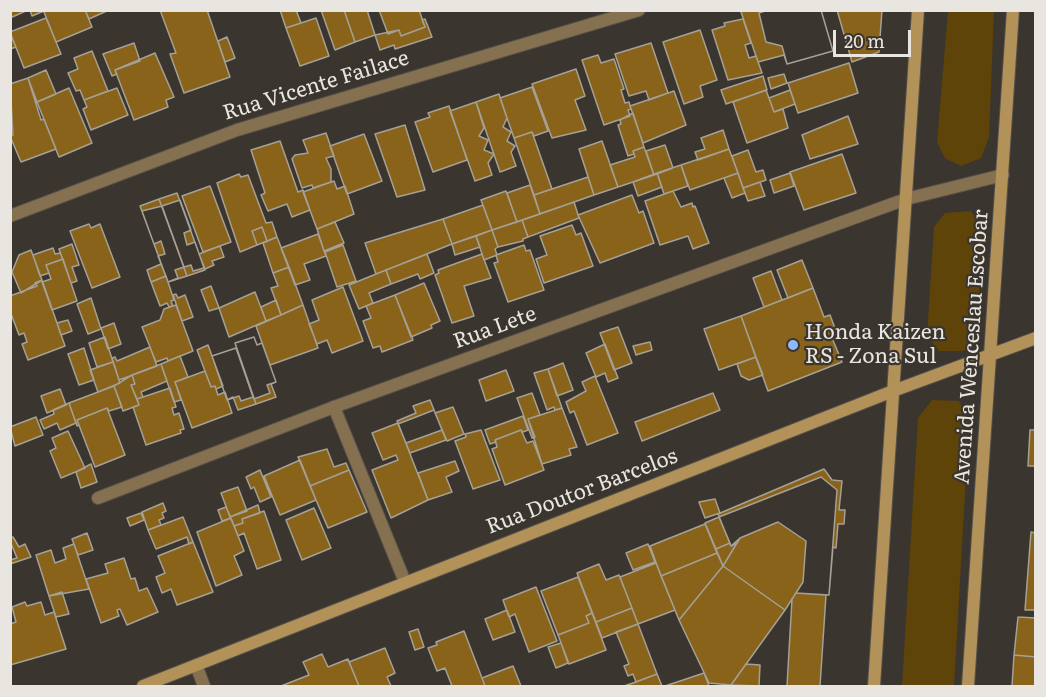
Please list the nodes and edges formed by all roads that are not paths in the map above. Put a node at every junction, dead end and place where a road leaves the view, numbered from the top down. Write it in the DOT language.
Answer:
graph roads {
  1 [pos="639,10"];
  2 [pos="918,10"];
  3 [pos="1013,10"];
  4 [pos="1003,175"];
  5 [pos="906,199"];
  6 [pos="10,216"];
  7 [pos="1035,338"];
  8 [pos="991,356"];
  9 [pos="894,391"];
  10 [pos="334,407"];
  11 [pos="98,498"];
  12 [pos="405,582"];
  13 [pos="196,665"];
  14 [pos="143,687"];
  15 [pos="204,687"];
  16 [pos="874,687"];
  17 [pos="968,687"];
  1 -- 6 [label="street, Rua Vicente Failace"];
  2 -- 5 [label="main road"];
  3 -- 4 [label="main road, Avenida Wenceslau Escobar"];
  4 -- 5 [label="street, Rua Lete"];
  4 -- 8 [label="main road, Avenida Wenceslau Escobar"];
  5 -- 9 [label="main road"];
  5 -- 10 [label="street, Rua Lete"];
  7 -- 8 [label="main road, Rua Doutor Barcelos"];
  8 -- 9 [label="main road, Rua Doutor Barcelos"];
  8 -- 17 [label="main road, Avenida Wenceslau Escobar"];
  9 -- 12 [label="main road, Rua Doutor Barcelos"];
  9 -- 16 [label="main road"];
  10 -- 11 [label="street, Rua Lete"];
  10 -- 12 [label="street"];
  12 -- 13 [label="main road, Rua Doutor Barcelos"];
  13 -- 14 [label="main road, Rua Doutor Barcelos"];
  13 -- 15 [label="street"];
}
